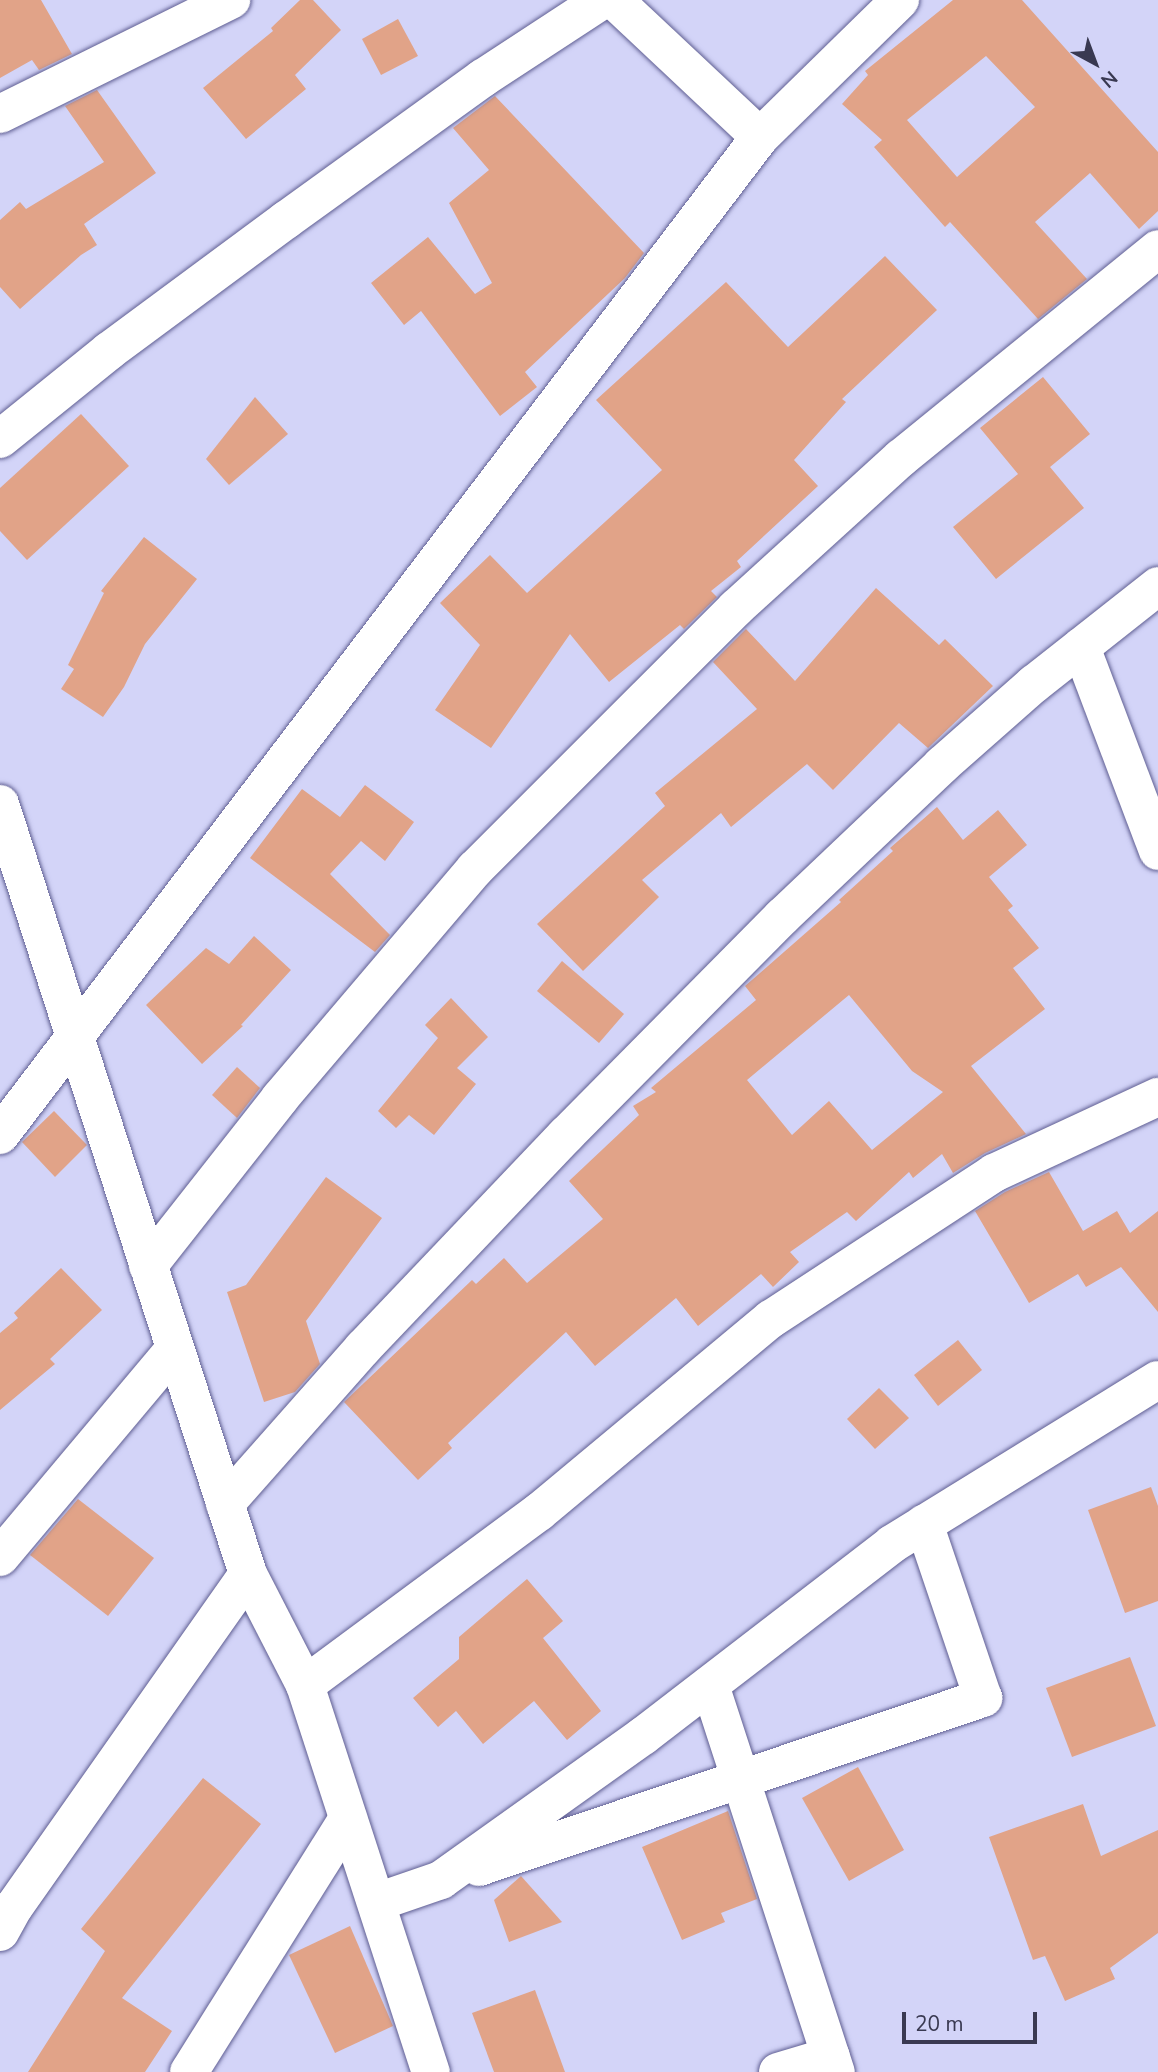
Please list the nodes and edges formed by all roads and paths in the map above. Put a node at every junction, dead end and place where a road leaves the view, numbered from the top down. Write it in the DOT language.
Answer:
graph roads {
  1 [pos="231,0"];
  2 [pos="602,0"];
  3 [pos="614,0"];
  4 [pos="900,0"];
  5 [pos="0,114"];
  6 [pos="760,137"];
  7 [pos="1158,249"];
  8 [pos="0,439"];
  9 [pos="1158,586"];
  10 [pos="1081,647"];
  11 [pos="2,815"];
  12 [pos="1158,851"];
  13 [pos="75,1038"];
  14 [pos="1158,1097"];
  15 [pos="0,1135"];
  16 [pos="148,1266"];
  17 [pos="174,1350"];
  18 [pos="1158,1380"];
  19 [pos="225,1504"];
  20 [pos="924,1524"];
  21 [pos="0,1557"];
  22 [pos="248,1574"];
  23 [pos="305,1685"];
  24 [pos="710,1685"];
  25 [pos="741,1779"];
  26 [pos="348,1819"];
  27 [pos="441,1880"];
  28 [pos="377,1902"];
  29 [pos="0,1932"];
  30 [pos="834,2064"];
  31 [pos="189,2072"];
  32 [pos="431,2072"];
  33 [pos="778,2072"];
  1 -- 5 [label="street"];
  2 -- 8 [label="street"];
  3 -- 6 [label="street"];
  4 -- 6 [label="street"];
  6 -- 13 [label="street"];
  7 -- 16 [label="street"];
  9 -- 10 [label="street"];
  10 -- 12 [label="street"];
  10 -- 19 [label="street"];
  11 -- 13 [label="street"];
  13 -- 15 [label="street"];
  13 -- 16 [label="street"];
  14 -- 23 [label="street"];
  16 -- 17 [label="street"];
  17 -- 19 [label="street"];
  17 -- 21 [label="street"];
  18 -- 20 [label="street"];
  19 -- 22 [label="street"];
  20 -- 24 [label="street"];
  20 -- 25 [label="street"];
  22 -- 23 [label="street"];
  22 -- 29 [label="street"];
  23 -- 26 [label="street"];
  24 -- 25 [label="street"];
  24 -- 27 [label="street"];
  25 -- 27 [label="street"];
  25 -- 30 [label="street"];
  26 -- 28 [label="street"];
  26 -- 31 [label="street"];
  27 -- 28 [label="street"];
  28 -- 32 [label="street"];
  30 -- 33 [label="street"];
}
